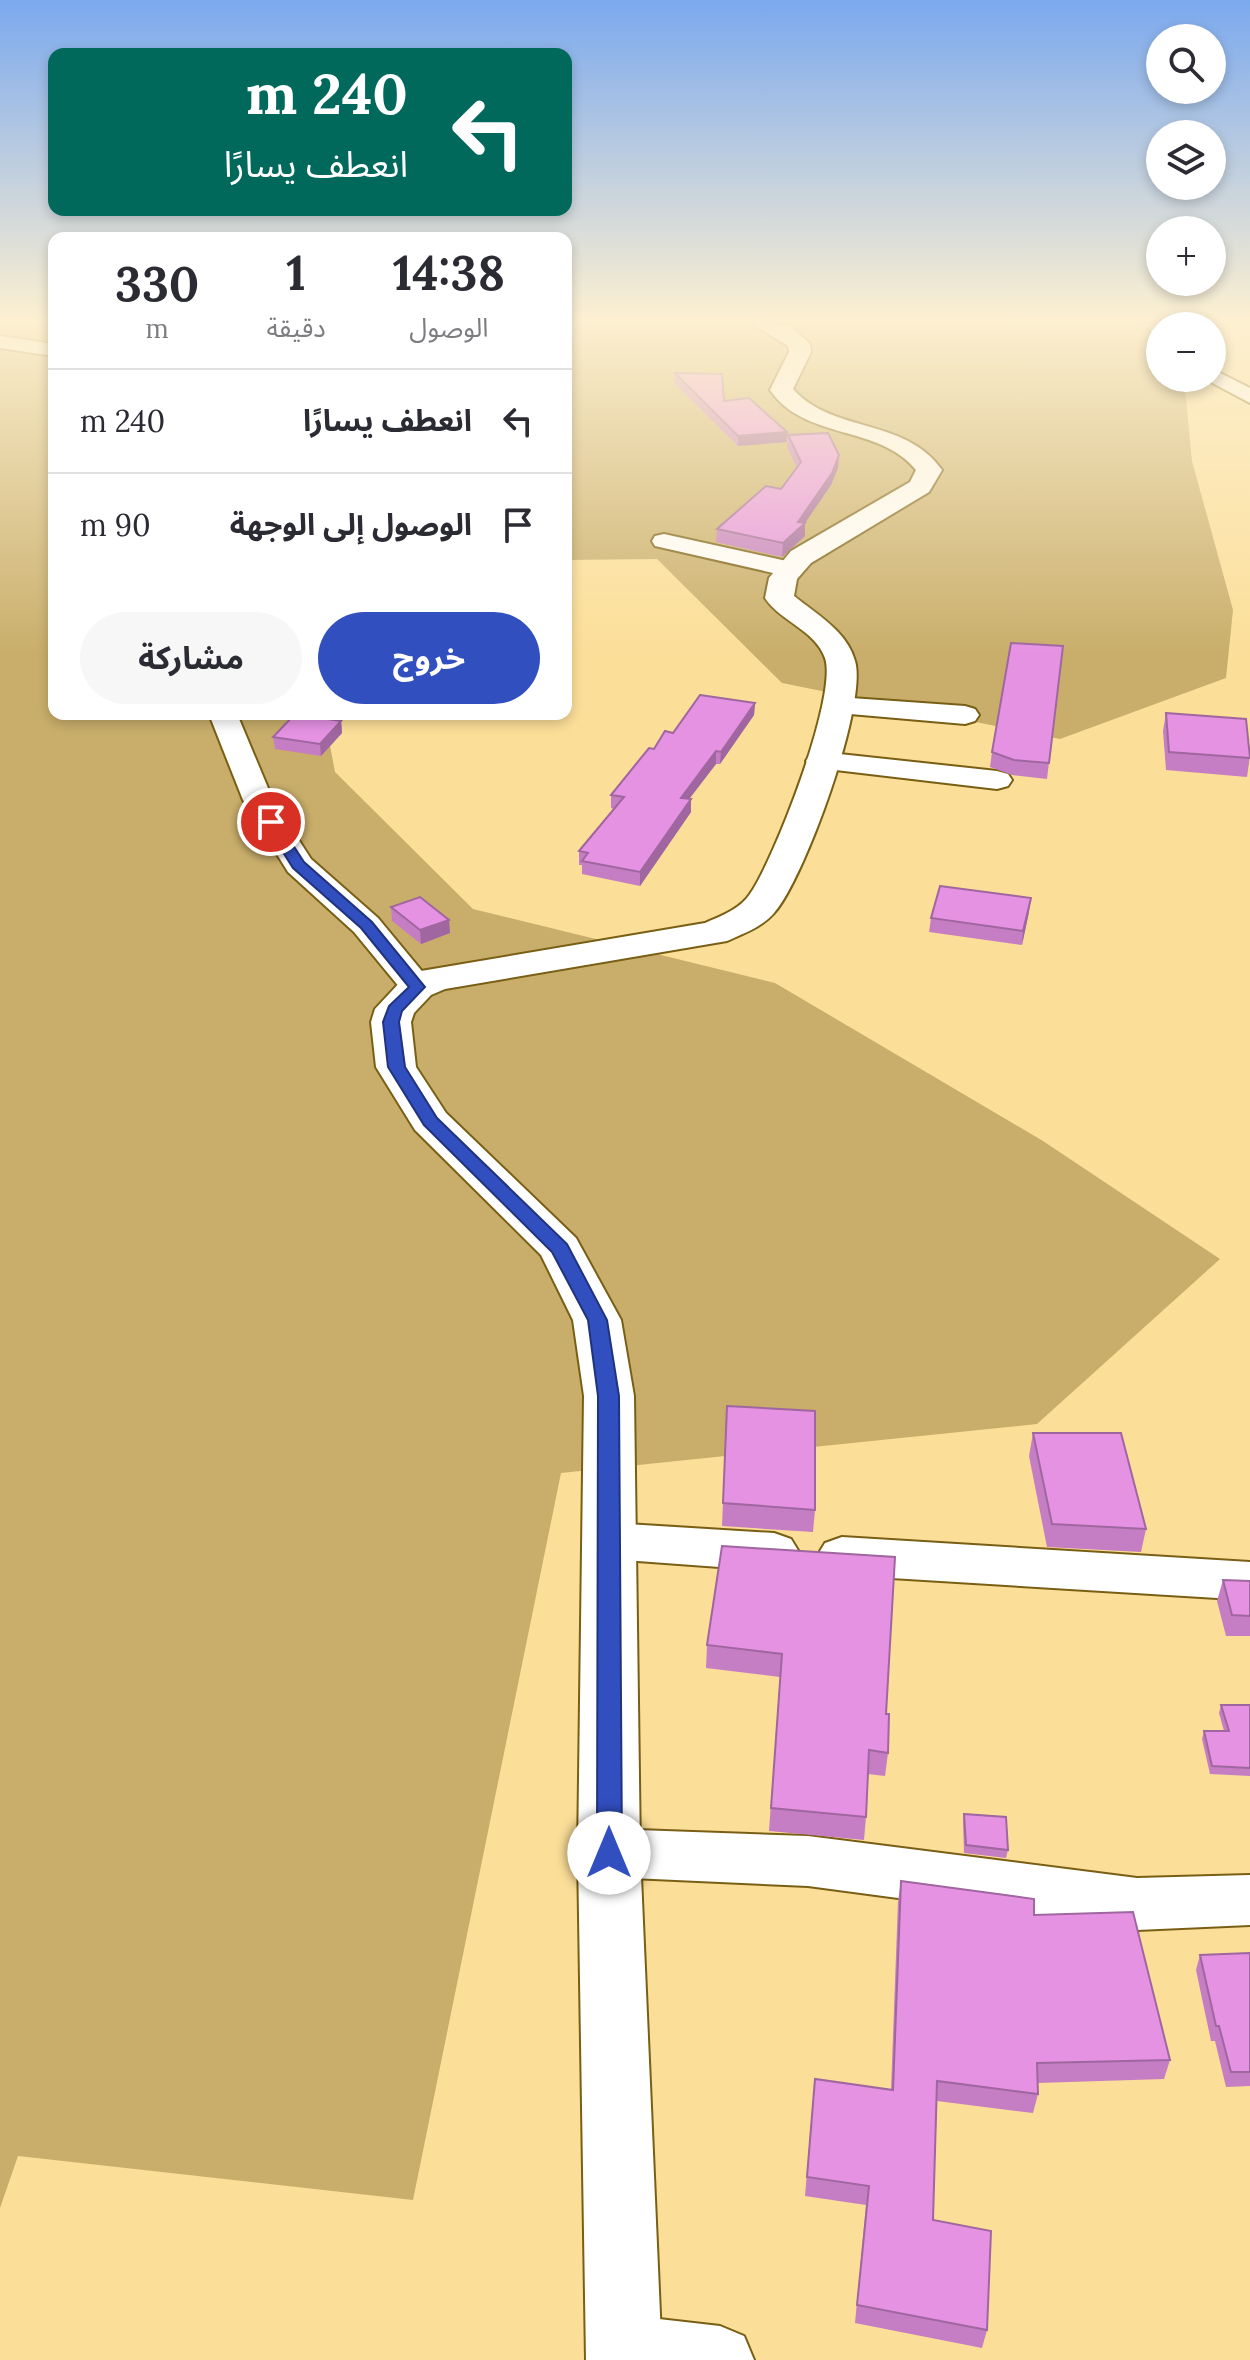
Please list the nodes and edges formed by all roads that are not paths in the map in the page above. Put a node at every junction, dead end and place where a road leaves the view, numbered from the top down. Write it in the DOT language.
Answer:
graph roads {
  1 [pos="868,433"];
  2 [pos="664,541"];
  3 [pos="791,569"];
  4 [pos="837,706"];
  5 [pos="965,715"];
  6 [pos="225,720"];
  7 [pos="821,761"];
  8 [pos="997,780"];
  9 [pos="417,987"];
  10 [pos="610,1541"];
  11 [pos="1250,1581"];
  12 [pos="609,1853"];
  13 [pos="1250,1900"];
  14 [pos="624,2354"];
  15 [pos="720,2360"];
  1 -- 3 [label="main road"];
  2 -- 3 [label="street"];
  3 -- 4 [label="main road"];
  4 -- 5 [label="street"];
  4 -- 7 [label="main road"];
  6 -- 9 [label="street"];
  7 -- 8 [label="street"];
  7 -- 9 [label="main road"];
  9 -- 10 [label="main road"];
  10 -- 11 [label="street"];
  10 -- 12 [label="main road"];
  12 -- 13 [label="street"];
  12 -- 14 [label="main road"];
  14 -- 15 [label="street"];
}
